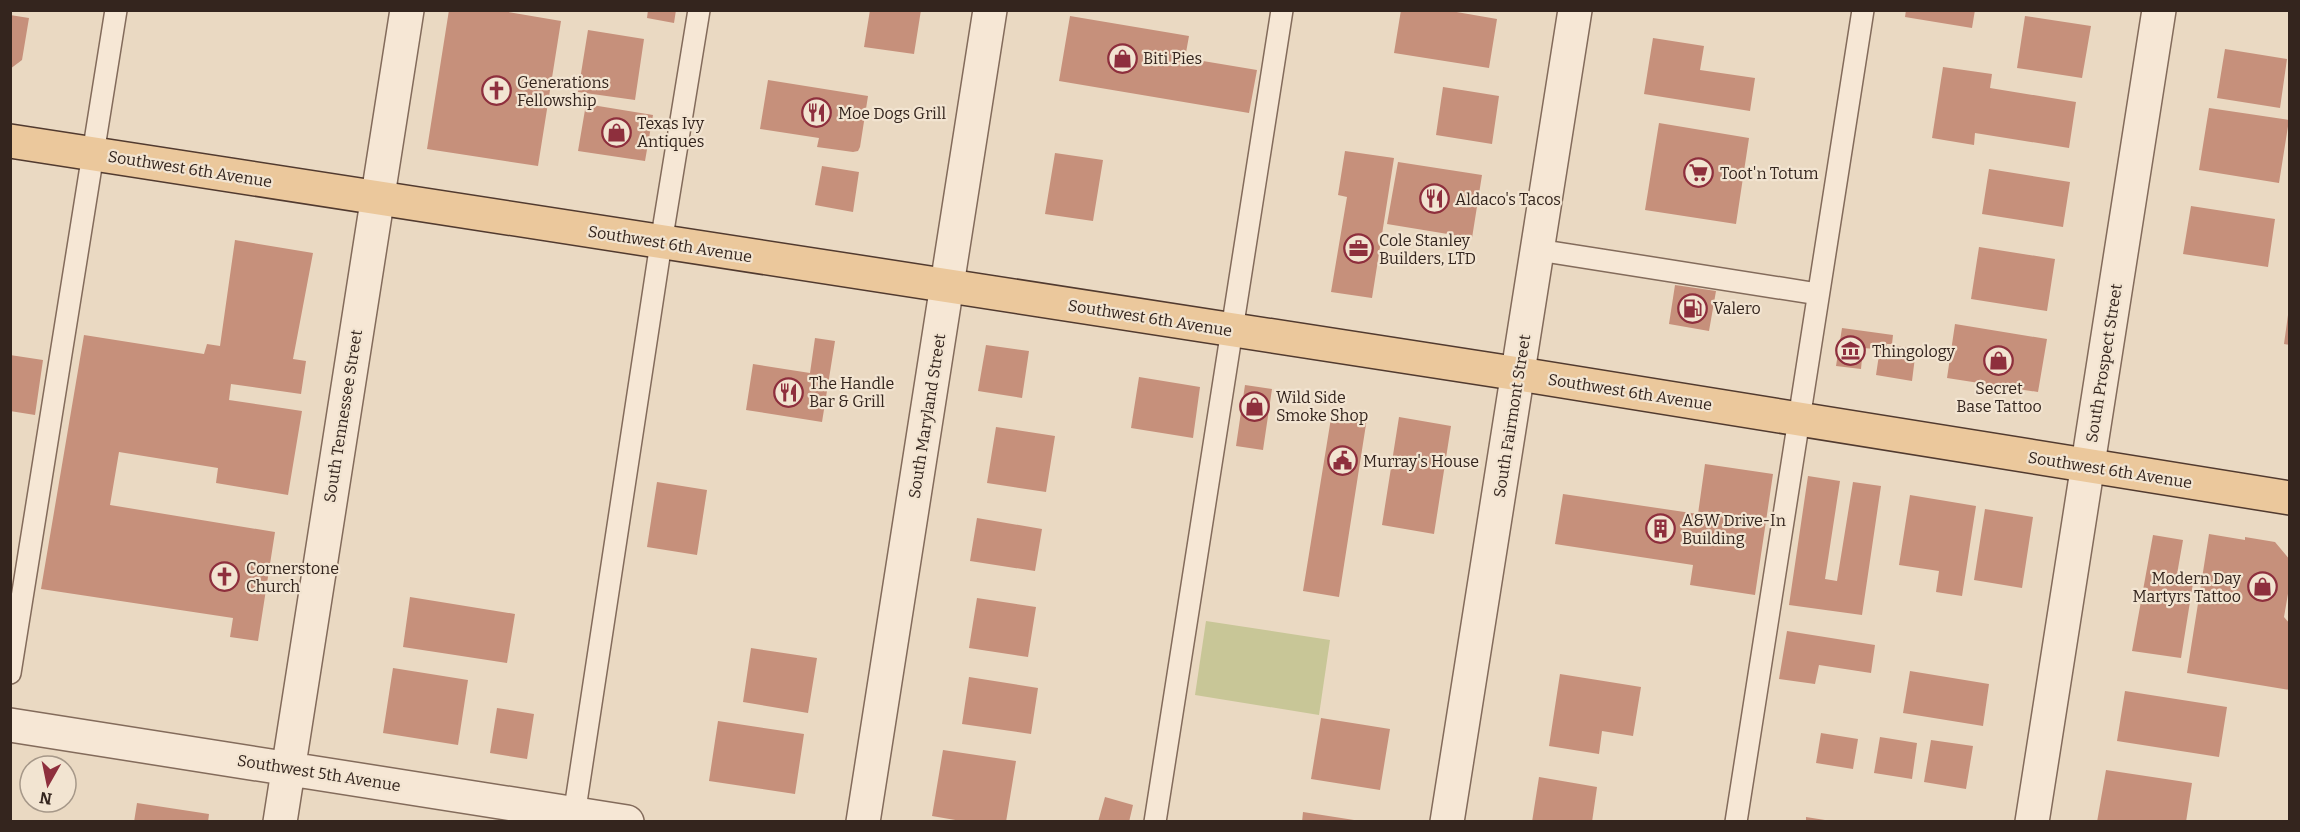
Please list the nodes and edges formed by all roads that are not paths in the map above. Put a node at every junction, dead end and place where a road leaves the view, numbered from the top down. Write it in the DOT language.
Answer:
graph roads {
  1 [pos="116,10"];
  2 [pos="407,10"];
  3 [pos="699,10"];
  4 [pos="990,10"];
  5 [pos="1282,10"];
  6 [pos="1575,10"];
  7 [pos="1863,10"];
  8 [pos="2159,10"];
  9 [pos="10,141"];
  10 [pos="92,154"];
  11 [pos="377,199"];
  12 [pos="660,243"];
  13 [pos="1538,250"];
  14 [pos="947,287"];
  15 [pos="1818,294"];
  16 [pos="1233,331"];
  17 [pos="1519,374"];
  18 [pos="1798,420"];
  19 [pos="2088,466"];
  20 [pos="2289,498"];
  21 [pos="10,673"];
  22 [pos="10,725"];
  23 [pos="289,769"];
  24 [pos="574,818"];
  25 [pos="280,822"];
  26 [pos="627,822"];
  27 [pos="863,822"];
  28 [pos="1155,822"];
  29 [pos="1447,822"];
  30 [pos="1736,822"];
  31 [pos="2032,822"];
  1 -- 10 [label="lane"];
  2 -- 11 [label="street, South Tennessee Street"];
  3 -- 12 [label="lane"];
  4 -- 14 [label="street, South Maryland Street"];
  5 -- 16 [label="lane"];
  6 -- 13 [label="street, South Fairmont Street"];
  7 -- 15 [label="lane"];
  8 -- 19 [label="street, South Prospect Street"];
  9 -- 10 [label="main road, Southwest 6th Avenue"];
  10 -- 11 [label="main road, Southwest 6th Avenue"];
  10 -- 21 [label="lane"];
  11 -- 12 [label="main road, Southwest 6th Avenue"];
  11 -- 23 [label="street, South Tennessee Street"];
  12 -- 14 [label="main road, Southwest 6th Avenue"];
  12 -- 24 [label="lane"];
  13 -- 15 [label="lane"];
  13 -- 17 [label="street, South Fairmont Street"];
  14 -- 16 [label="main road, Southwest 6th Avenue"];
  14 -- 27 [label="street, South Maryland Street"];
  15 -- 18 [label="lane"];
  16 -- 17 [label="main road, Southwest 6th Avenue"];
  16 -- 28 [label="lane"];
  17 -- 18 [label="main road, Southwest 6th Avenue"];
  17 -- 29 [label="street, South Fairmont Street"];
  18 -- 19 [label="main road, Southwest 6th Avenue"];
  18 -- 30 [label="lane"];
  19 -- 20 [label="main road, Southwest 6th Avenue"];
  19 -- 31 [label="street, South Prospect Street"];
  22 -- 23 [label="street, Southwest 5th Avenue"];
  23 -- 24 [label="street, Southwest 5th Avenue"];
  23 -- 25 [label="street, South Tennessee Street"];
  24 -- 26 [label="street, Southwest 5th Avenue"];
}
